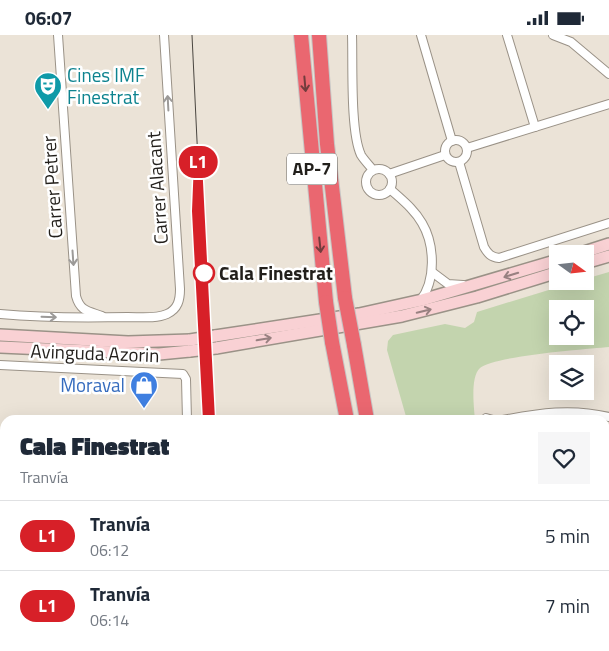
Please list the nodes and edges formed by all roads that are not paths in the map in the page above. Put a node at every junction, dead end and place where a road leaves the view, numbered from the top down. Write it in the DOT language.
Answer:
graph roads {
  1 [pos="58,35"];
  2 [pos="164,35"];
  3 [pos="301,35"];
  4 [pos="319,35"];
  5 [pos="352,35"];
  6 [pos="421,35"];
  7 [pos="507,35"];
  8 [pos="553,35"];
  9 [pos="609,74"];
  10 [pos="609,104"];
  11 [pos="535,127"];
  12 [pos="452,141"];
  13 [pos="467,148"];
  14 [pos="445,155"];
  15 [pos="459,162"];
  16 [pos="373,170"];
  17 [pos="389,174"];
  18 [pos="390,189"];
  19 [pos="609,223"];
  20 [pos="609,244"];
  21 [pos="594,249"];
  22 [pos="609,256"];
  23 [pos="594,260"];
  24 [pos="549,263"];
  25 [pos="432,272"];
  26 [pos="549,275"];
  27 [pos="480,284"];
  28 [pos="420,301"];
  29 [pos="0,314"];
  30 [pos="106,318"];
  31 [pos="0,335"];
  32 [pos="216,342"];
  33 [pos="190,345"];
  34 [pos="0,347"];
  35 [pos="334,361"];
  36 [pos="0,365"];
  37 [pos="187,415"];
  38 [pos="339,415"];
  39 [pos="346,415"];
  40 [pos="366,415"];
  41 [pos="527,415"];
  42 [pos="593,415"];
  1 -- 30 [label="street, Carrer Petrer, one-way"];
  30 -- 2 [label="street, Carrer Alacant, one-way"];
  3 -- 35 [label="highway, AP-7, one-way, bridge"];
  4 -- 40 [label="highway, AP-7, bridge"];
  5 -- 16 [label="street"];
  6 -- 12 [label="street"];
  7 -- 11 [label="street"];
  8 -- 9 [label="street"];
  10 -- 11 [label="street"];
  11 -- 13 [label="street"];
  12 -- 13 [label="street"];
  12 -- 14 [label="street"];
  13 -- 15 [label="street"];
  14 -- 15 [label="street"];
  14 -- 17 [label="street"];
  15 -- 19 [label="street"];
  16 -- 17 [label="street"];
  16 -- 18 [label="street"];
  17 -- 18 [label="street"];
  18 -- 25 [label="street"];
  20 -- 21 [label="main road"];
  22 -- 23 [label="main road"];
  24 -- 27 [label="main road, one-way"];
  25 -- 27 [label="street"];
  25 -- 28 [label="street"];
  32 -- 26 [label="main road, one-way"];
  27 -- 28 [label="main road"];
  28 -- 32 [label="main road"];
  29 -- 30 [label="street, one-way"];
  31 -- 33 [label="main road"];
  32 -- 33 [label="main road, bridge"];
  33 -- 34 [label="main road"];
  35 -- 38 [label="highway"];
  35 -- 39 [label="highway, AP-7"];
  36 -- 37 [label="street, Avinguda Azorin"];
  41 -- 42 [label="street"];
}
